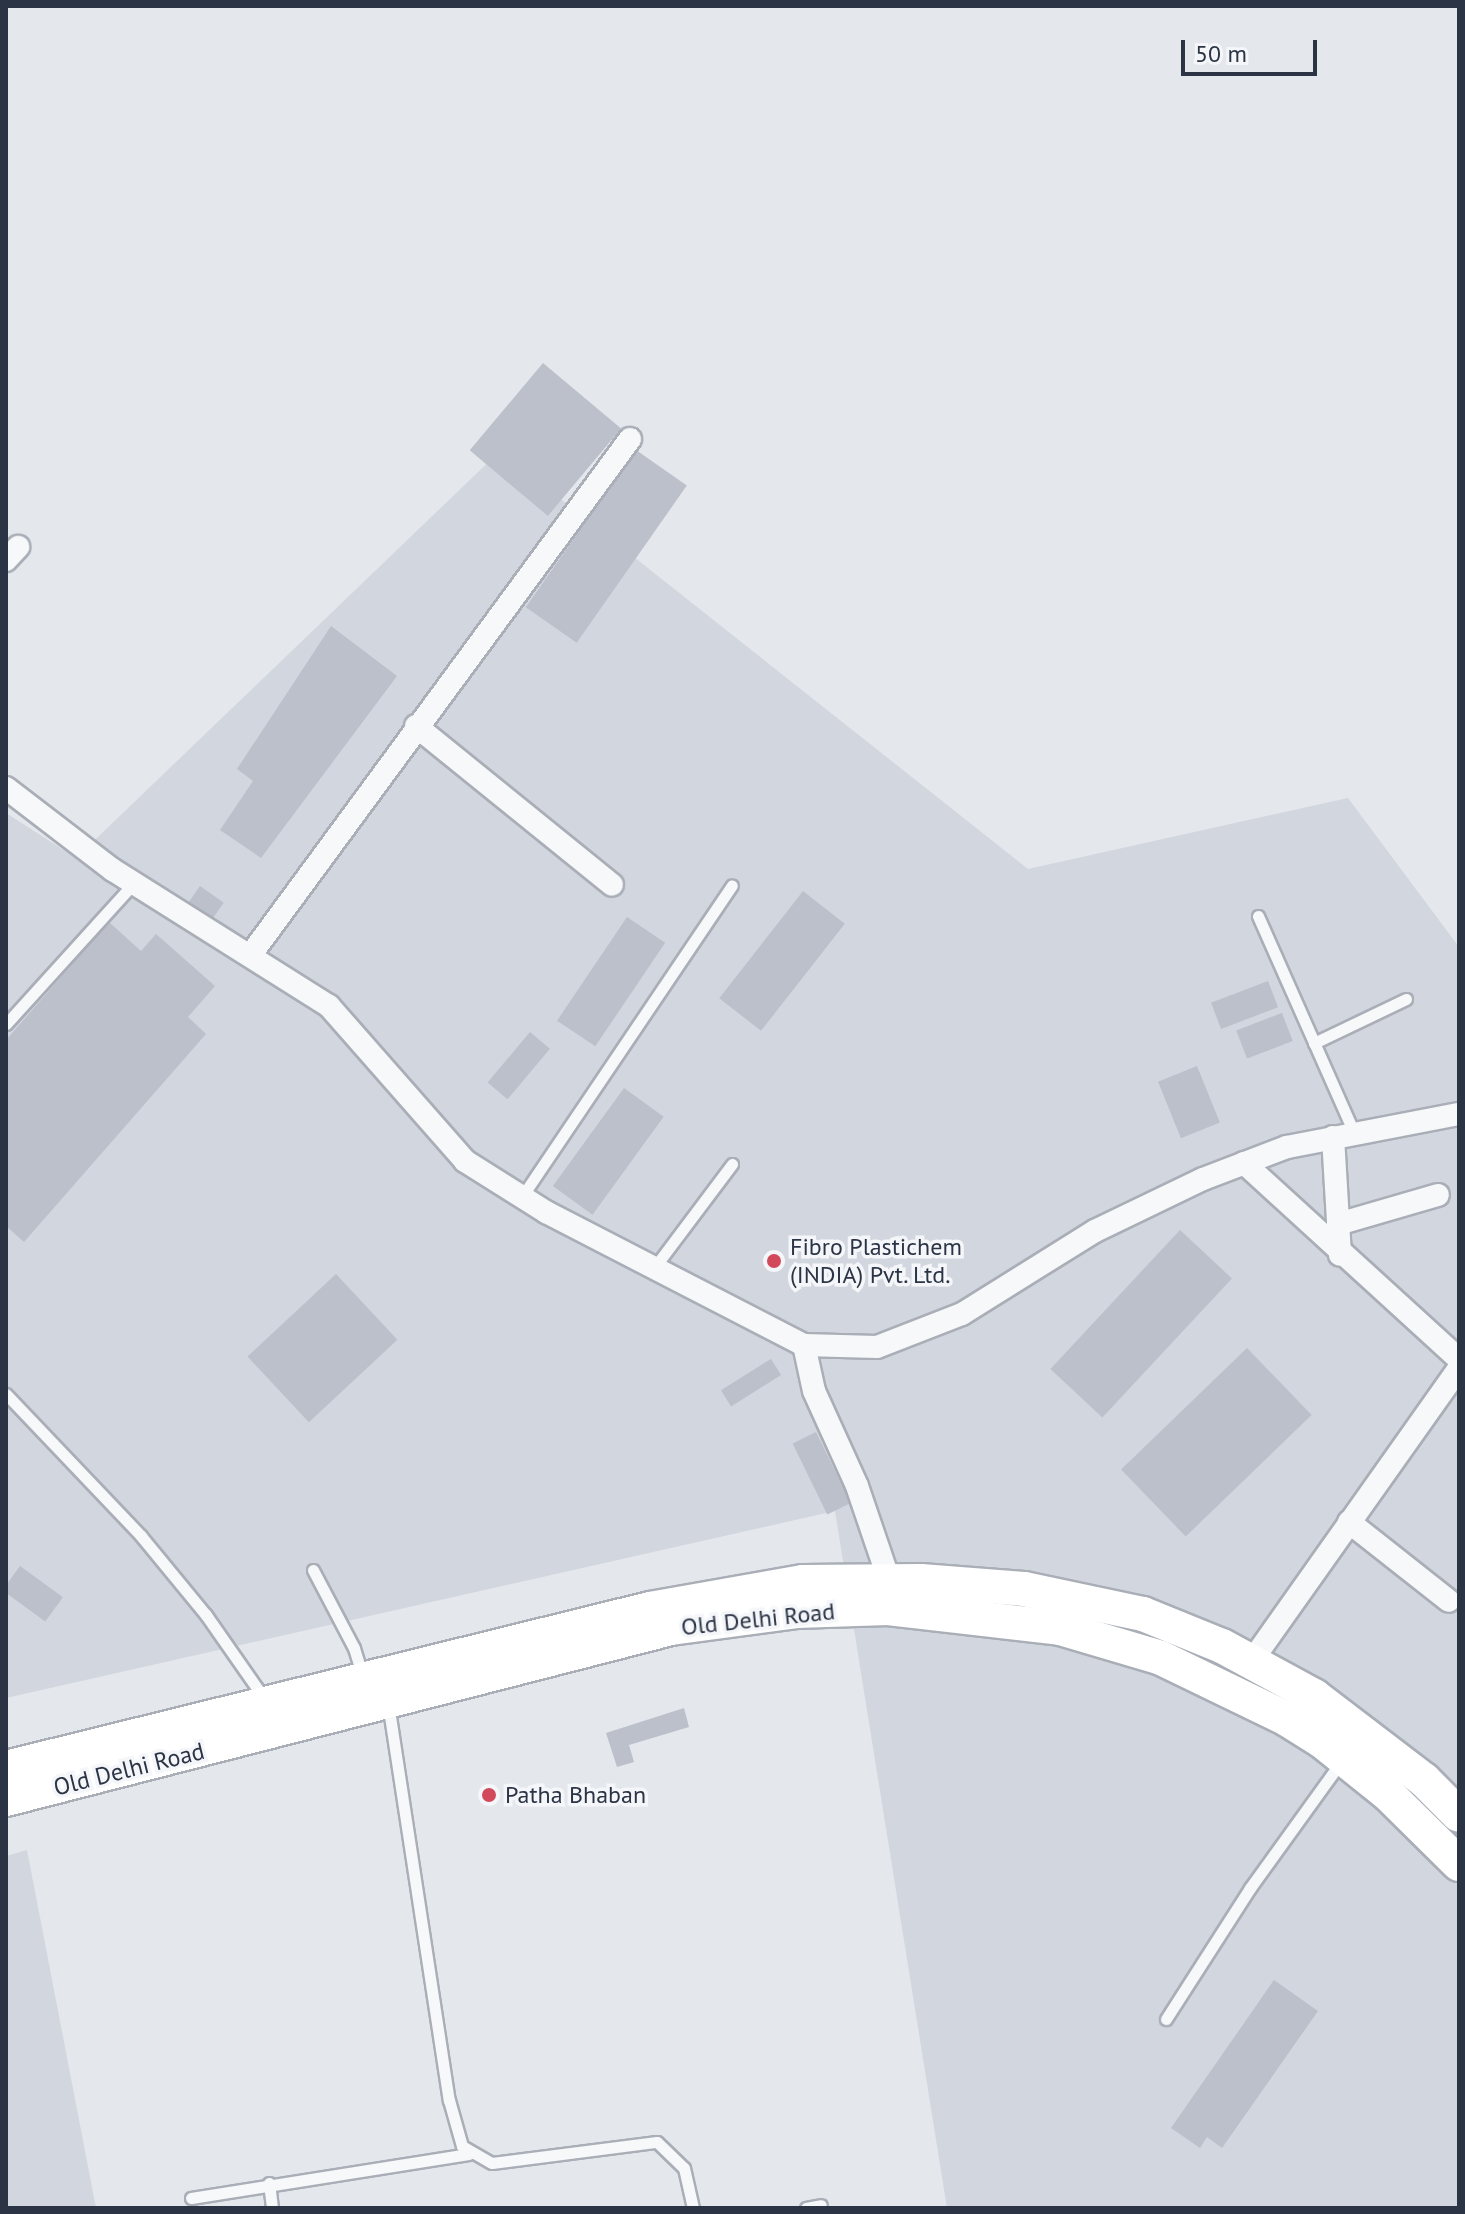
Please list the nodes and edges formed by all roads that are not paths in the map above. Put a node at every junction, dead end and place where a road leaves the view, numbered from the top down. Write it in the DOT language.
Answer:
graph roads {
  1 [pos="630,439"];
  2 [pos="416,726"];
  3 [pos="6,788"];
  4 [pos="134,883"];
  5 [pos="612,885"];
  6 [pos="732,885"];
  7 [pos="1258,916"];
  8 [pos="252,953"];
  9 [pos="1406,999"];
  10 [pos="6,1024"];
  11 [pos="1314,1043"];
  12 [pos="1459,1114"];
  13 [pos="1344,1135"];
  14 [pos="1244,1163"];
  15 [pos="732,1164"];
  16 [pos="1438,1195"];
  17 [pos="520,1198"];
  18 [pos="1338,1224"];
  19 [pos="1340,1255"];
  20 [pos="654,1268"];
  21 [pos="804,1345"];
  22 [pos="1459,1359"];
  23 [pos="1459,1368"];
  24 [pos="6,1394"];
  25 [pos="1349,1522"];
  26 [pos="313,1570"];
  27 [pos="890,1583"];
  28 [pos="1449,1601"];
  29 [pos="1251,1662"];
  30 [pos="363,1678"];
  31 [pos="266,1702"];
  32 [pos="388,1703"];
  33 [pos="1344,1758"];
  34 [pos="6,1768"];
  35 [pos="6,1799"];
  36 [pos="1459,1815"];
  37 [pos="1459,1864"];
  38 [pos="1166,2019"];
  39 [pos="469,2154"];
  40 [pos="269,2183"];
  41 [pos="191,2198"];
  42 [pos="821,2205"];
  43 [pos="272,2208"];
  44 [pos="693,2208"];
  45 [pos="806,2208"];
  1 -- 2 [label="street"];
  2 -- 5 [label="street"];
  2 -- 8 [label="street"];
  3 -- 4 [label="street"];
  4 -- 8 [label="street"];
  4 -- 10 [label="lane"];
  6 -- 17 [label="lane"];
  7 -- 11 [label="lane"];
  8 -- 17 [label="street"];
  9 -- 11 [label="lane"];
  11 -- 13 [label="lane"];
  12 -- 13 [label="street"];
  13 -- 14 [label="street"];
  13 -- 18 [label="street"];
  14 -- 19 [label="street"];
  14 -- 21 [label="street"];
  15 -- 20 [label="lane"];
  16 -- 18 [label="street"];
  17 -- 20 [label="street"];
  18 -- 19 [label="street"];
  19 -- 22 [label="street"];
  20 -- 21 [label="street"];
  21 -- 27 [label="street"];
  23 -- 25 [label="street"];
  24 -- 31 [label="lane"];
  25 -- 28 [label="street"];
  25 -- 29 [label="street"];
  26 -- 30 [label="lane"];
  27 -- 29 [label="main road, Old Delhi Road"];
  27 -- 30 [label="main road, Old Delhi Road"];
  29 -- 36 [label="main road, Old Delhi Road"];
  30 -- 31 [label="main road, Old Delhi Road"];
  31 -- 34 [label="main road, Old Delhi Road"];
  32 -- 33 [label="main road, Old Delhi Road"];
  32 -- 35 [label="main road, Old Delhi Road"];
  32 -- 39 [label="lane"];
  33 -- 37 [label="main road, Old Delhi Road"];
  33 -- 38 [label="lane"];
  39 -- 40 [label="lane"];
  39 -- 44 [label="lane"];
  40 -- 41 [label="lane"];
  40 -- 43 [label="lane"];
  42 -- 45 [label="lane"];
}
